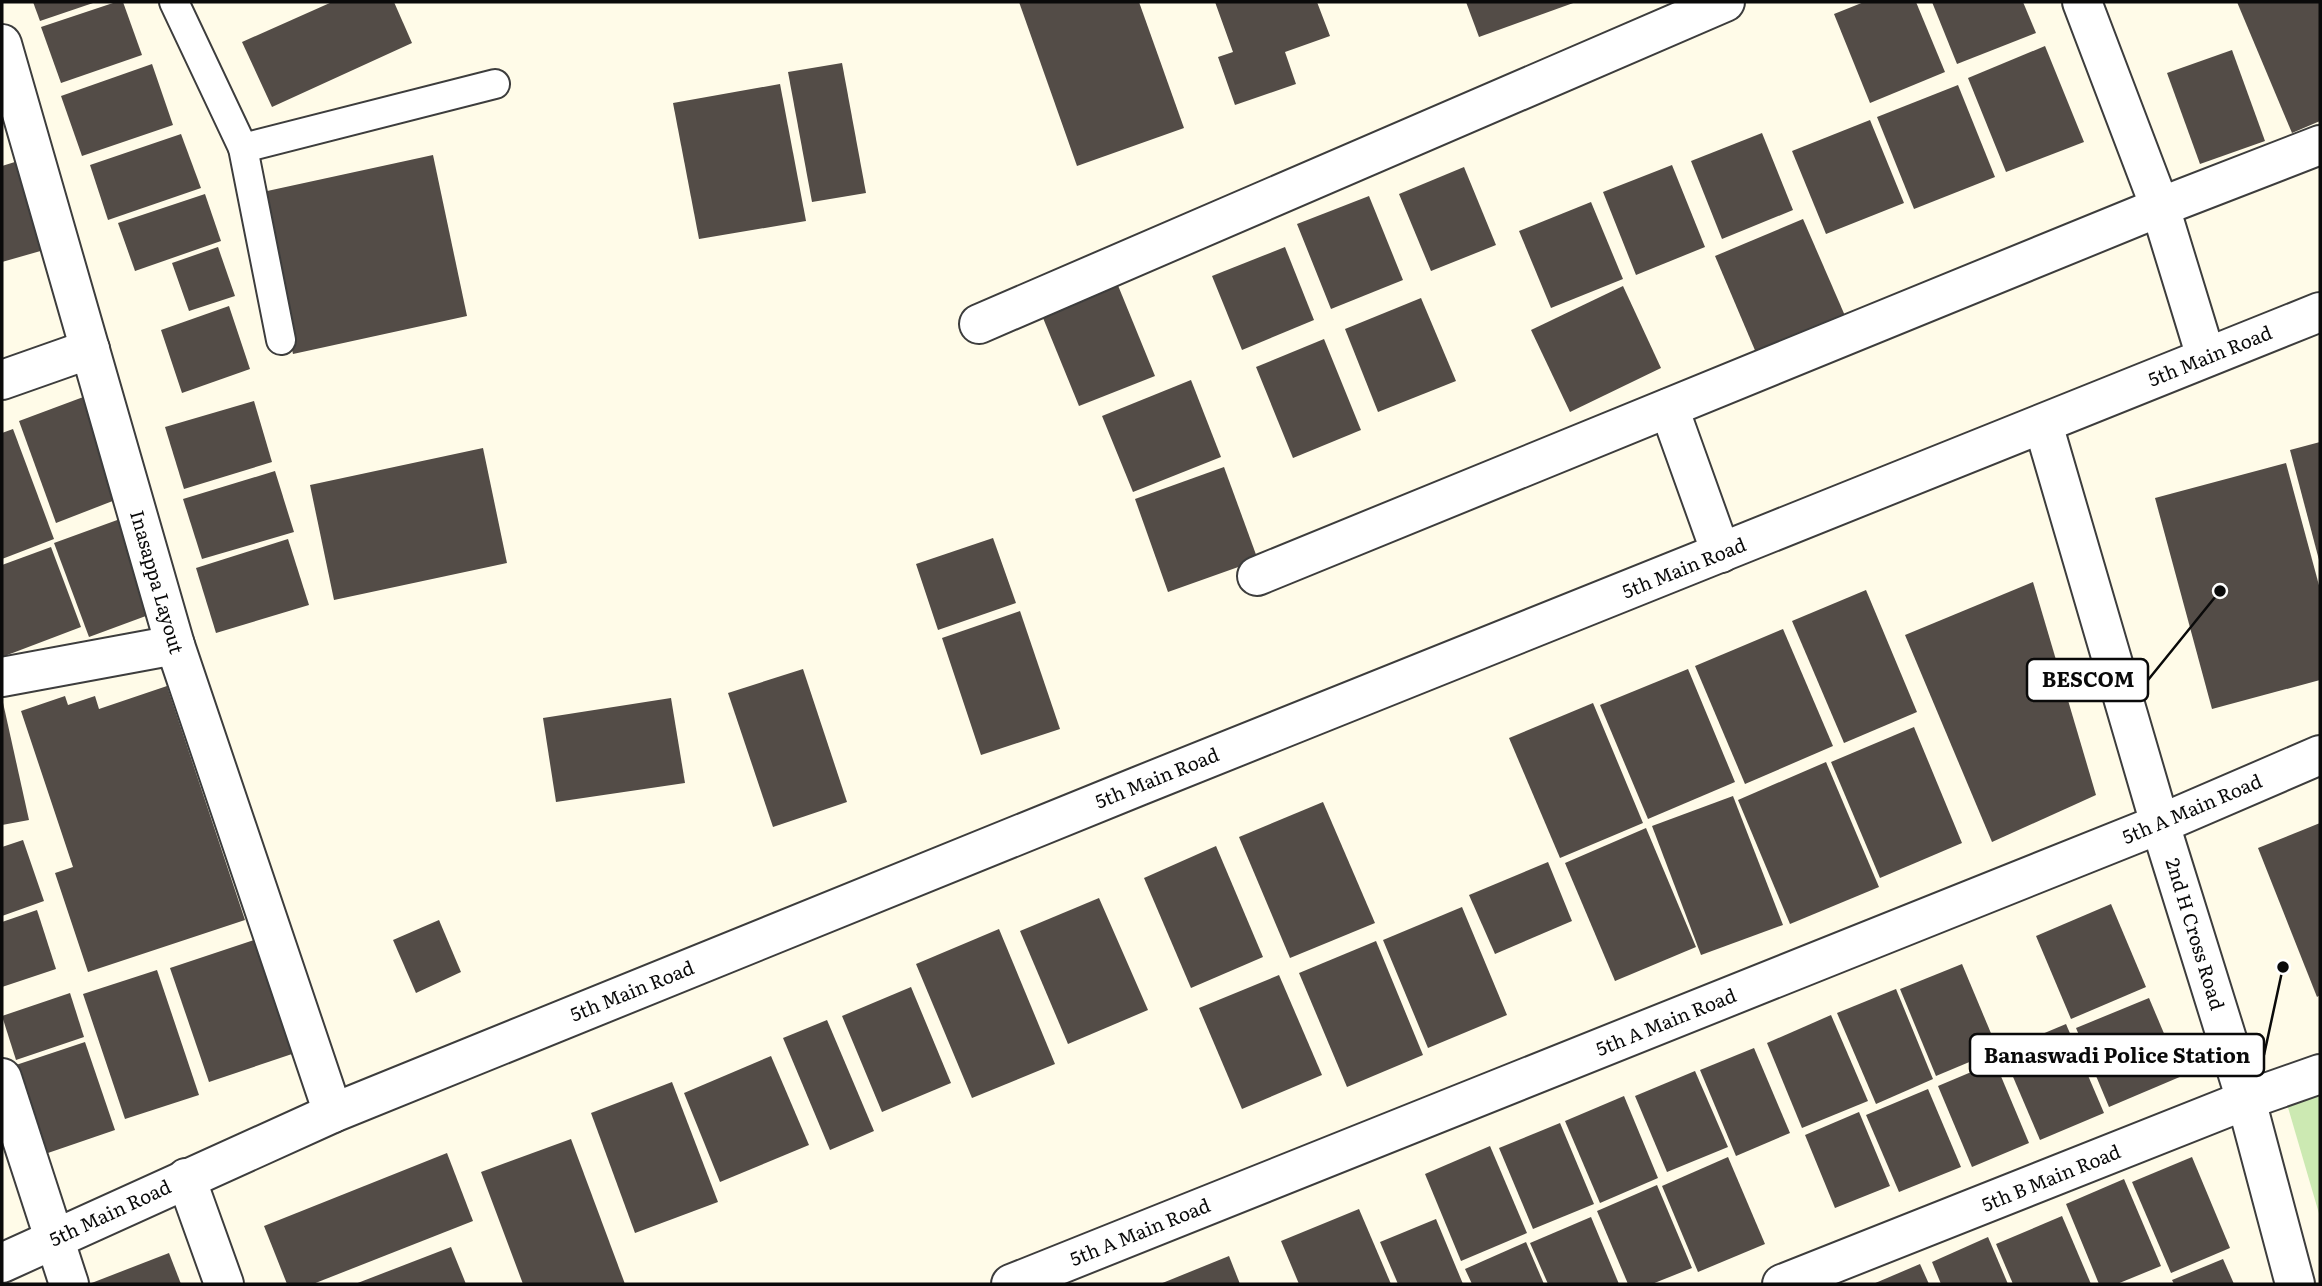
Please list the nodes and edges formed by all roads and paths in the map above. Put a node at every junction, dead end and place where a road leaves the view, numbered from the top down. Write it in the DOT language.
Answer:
graph roads {
  1 [pos="174,2"];
  2 [pos="1724,2"];
  3 [pos="2082,2"];
  4 [pos="2,44"];
  5 [pos="495,84"];
  6 [pos="14,134"];
  7 [pos="2320,145"];
  8 [pos="243,148"];
  9 [pos="2160,207"];
  10 [pos="2320,312"];
  11 [pos="979,324"];
  12 [pos="281,341"];
  13 [pos="90,349"];
  14 [pos="2206,357"];
  15 [pos="2,380"];
  16 [pos="1669,408"];
  17 [pos="2043,424"];
  18 [pos="1721,553"];
  19 [pos="1257,576"];
  20 [pos="175,645"];
  21 [pos="2,677"];
  22 [pos="2320,755"];
  23 [pos="2160,824"];
  24 [pos="2320,1074"];
  25 [pos="2,1078"];
  26 [pos="2246,1100"];
  27 [pos="333,1113"];
  28 [pos="186,1178"];
  29 [pos="54,1239"];
  30 [pos="2,1263"];
  31 [pos="69,1284"];
  32 [pos="224,1284"];
  33 [pos="1010,1284"];
  34 [pos="1782,1284"];
  35 [pos="2295,1284"];
  1 -- 8 [label="lane"];
  2 -- 11 [label="street"];
  3 -- 9 [label="street"];
  4 -- 6 [label="street, Inasappa Layout"];
  5 -- 8 [label="lane"];
  6 -- 13 [label="street, Inasappa Layout"];
  7 -- 9 [label="street"];
  8 -- 12 [label="lane"];
  9 -- 14 [label="street"];
  9 -- 16 [label="street"];
  10 -- 14 [label="street, 5th Main Road"];
  13 -- 15 [label="street"];
  13 -- 20 [label="street, Inasappa Layout"];
  14 -- 17 [label="street, 5th Main Road"];
  16 -- 18 [label="street"];
  16 -- 19 [label="street"];
  17 -- 18 [label="street, 5th Main Road"];
  17 -- 23 [label="street, 2nd H Cross Road"];
  18 -- 27 [label="street, 5th Main Road"];
  20 -- 21 [label="street"];
  20 -- 27 [label="street, Inasappa Layout"];
  22 -- 23 [label="street, 5th A Main Road"];
  23 -- 26 [label="street, 2nd H Cross Road"];
  23 -- 33 [label="street, 5th A Main Road"];
  24 -- 26 [label="street, 5th B Main Road"];
  25 -- 29 [label="street"];
  26 -- 34 [label="street, 5th B Main Road"];
  26 -- 35 [label="street, 2nd H Cross Road"];
  27 -- 28 [label="street, 5th Main Road"];
  28 -- 29 [label="street, 5th Main Road"];
  28 -- 32 [label="street"];
  29 -- 30 [label="street, 5th Main Road"];
  29 -- 31 [label="street"];
}
